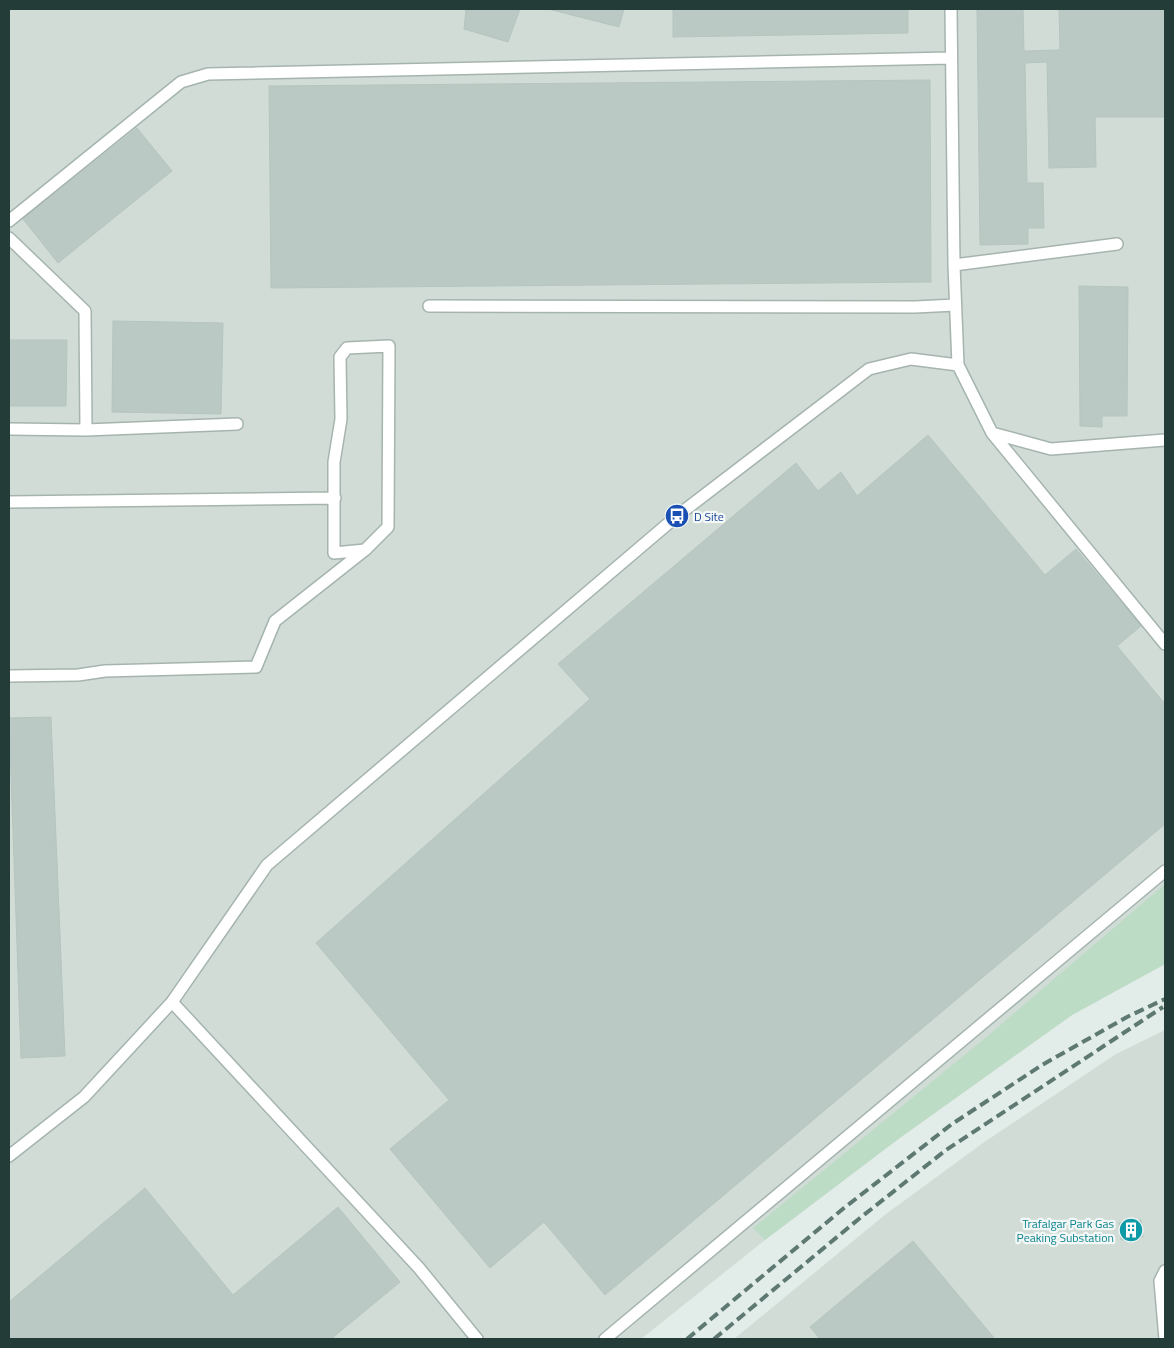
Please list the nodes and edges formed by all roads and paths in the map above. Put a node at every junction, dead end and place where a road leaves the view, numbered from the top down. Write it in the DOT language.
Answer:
graph roads {
  1 [pos="951,9"];
  2 [pos="952,58"];
  3 [pos="9,221"];
  4 [pos="9,238"];
  5 [pos="1117,244"];
  6 [pos="954,265"];
  7 [pos="955,305"];
  8 [pos="429,306"];
  9 [pos="958,365"];
  10 [pos="237,424"];
  11 [pos="9,429"];
  12 [pos="86,430"];
  13 [pos="992,433"];
  14 [pos="1165,440"];
  15 [pos="335,498"];
  16 [pos="9,502"];
  17 [pos="365,550"];
  18 [pos="1165,644"];
  19 [pos="9,676"];
  20 [pos="1165,871"];
  21 [pos="172,1002"];
  22 [pos="9,1156"];
  23 [pos="1165,1271"];
  24 [pos="477,1339"];
  25 [pos="604,1339"];
  26 [pos="1165,1339"];
  1 -- 2 [label="lane"];
  2 -- 3 [label="lane"];
  2 -- 6 [label="lane"];
  4 -- 12 [label="lane"];
  5 -- 6 [label="lane"];
  6 -- 7 [label="lane"];
  7 -- 8 [label="lane"];
  7 -- 9 [label="lane"];
  9 -- 13 [label="lane"];
  9 -- 21 [label="lane"];
  10 -- 12 [label="lane"];
  11 -- 12 [label="lane"];
  13 -- 14 [label="lane"];
  13 -- 18 [label="lane"];
  15 -- 16 [label="lane"];
  15 -- 17 [label="lane"];
  15 -- 17 [label="lane"];
  17 -- 19 [label="lane"];
  20 -- 25 [label="lane"];
  21 -- 22 [label="lane"];
  21 -- 24 [label="lane"];
  23 -- 26 [label="lane"];
}
